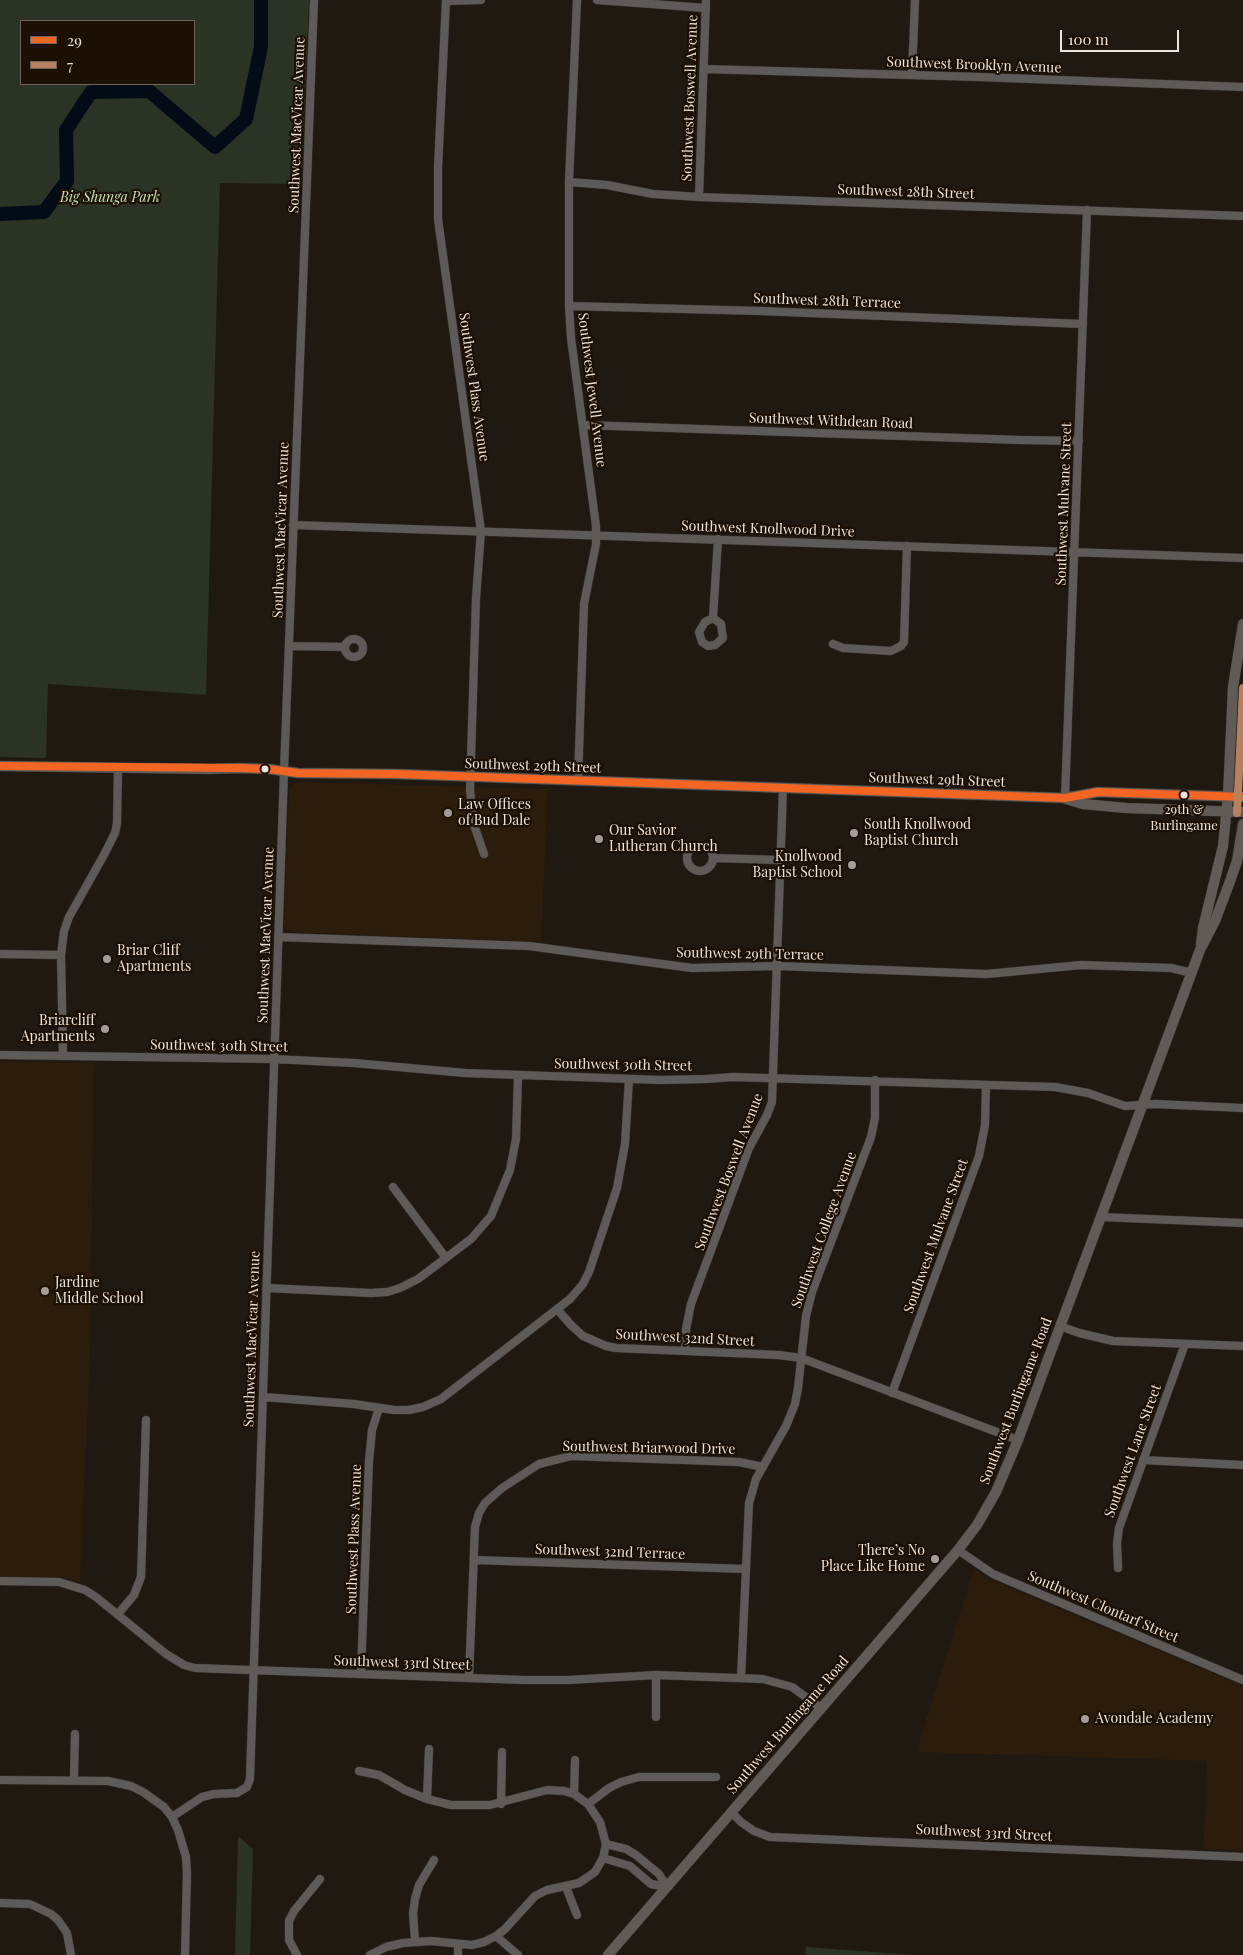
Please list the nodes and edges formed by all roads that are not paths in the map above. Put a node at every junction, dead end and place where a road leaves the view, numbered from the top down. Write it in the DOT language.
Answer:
graph roads {
  1 [pos="314,0"];
  2 [pos="446,0"];
  3 [pos="481,0"];
  4 [pos="577,0"];
  5 [pos="597,0"];
  6 [pos="915,0"];
  7 [pos="706,4"];
  8 [pos="704,69"];
  9 [pos="912,75"];
  10 [pos="1243,87"];
  11 [pos="570,182"];
  12 [pos="698,197"];
  13 [pos="1087,210"];
  14 [pos="1243,216"];
  15 [pos="569,306"];
  16 [pos="1084,324"];
  17 [pos="583,425"];
  18 [pos="1079,441"];
  19 [pos="293,525"];
  20 [pos="481,531"];
  21 [pos="596,535"];
  22 [pos="718,539"];
  23 [pos="907,546"];
  24 [pos="1075,553"];
  25 [pos="1243,558"];
  26 [pos="712,618"];
  27 [pos="1243,624"];
  28 [pos="833,644"];
  29 [pos="289,646"];
  30 [pos="345,647"];
  31 [pos="0,766"];
  32 [pos="118,768"];
  33 [pos="284,771"];
  34 [pos="470,777"];
  35 [pos="578,781"];
  36 [pos="783,788"];
  37 [pos="1228,796"];
  38 [pos="1243,797"];
  39 [pos="1065,798"];
  40 [pos="1243,812"];
  41 [pos="1227,813"];
  42 [pos="1243,824"];
  43 [pos="484,854"];
  44 [pos="713,858"];
  45 [pos="780,860"];
  46 [pos="278,937"];
  47 [pos="1200,950"];
  48 [pos="0,954"];
  49 [pos="61,955"];
  50 [pos="778,966"];
  51 [pos="1192,973"];
  52 [pos="0,1055"];
  53 [pos="63,1056"];
  54 [pos="274,1059"];
  55 [pos="518,1075"];
  56 [pos="774,1078"];
  57 [pos="629,1079"];
  58 [pos="875,1080"];
  59 [pos="986,1085"];
  60 [pos="1143,1105"];
  61 [pos="1243,1108"];
  62 [pos="393,1187"];
  63 [pos="1101,1217"];
  64 [pos="1243,1223"];
  65 [pos="446,1258"];
  66 [pos="267,1288"];
  67 [pos="557,1308"];
  68 [pos="1060,1326"];
  69 [pos="1185,1344"];
  70 [pos="1243,1346"];
  71 [pos="685,1351"];
  72 [pos="801,1358"];
  73 [pos="892,1393"];
  74 [pos="263,1397"];
  75 [pos="379,1408"];
  76 [pos="146,1420"];
  77 [pos="1018,1440"];
  78 [pos="1144,1460"];
  79 [pos="1243,1465"];
  80 [pos="763,1467"];
  81 [pos="958,1550"];
  82 [pos="474,1560"];
  83 [pos="1118,1568"];
  84 [pos="746,1569"];
  85 [pos="0,1581"];
  86 [pos="118,1614"];
  87 [pos="253,1670"];
  88 [pos="361,1673"];
  89 [pos="656,1675"];
  90 [pos="469,1678"];
  91 [pos="741,1678"];
  92 [pos="1243,1680"];
  93 [pos="821,1708"];
  94 [pos="656,1717"];
  95 [pos="75,1734"];
  96 [pos="429,1749"];
  97 [pos="502,1752"];
  98 [pos="575,1760"];
  99 [pos="358,1771"];
  100 [pos="716,1777"];
  101 [pos="0,1780"];
  102 [pos="74,1780"];
  103 [pos="574,1794"];
  104 [pos="427,1799"];
  105 [pos="501,1804"];
  106 [pos="588,1804"];
  107 [pos="731,1812"];
  108 [pos="172,1817"];
  109 [pos="606,1844"];
  110 [pos="1243,1857"];
  111 [pos="603,1858"];
  112 [pos="434,1860"];
  113 [pos="320,1879"];
  114 [pos="566,1887"];
  115 [pos="666,1887"];
  116 [pos="0,1903"];
  117 [pos="577,1915"];
  118 [pos="496,1936"];
  119 [pos="415,1941"];
  120 [pos="458,1945"];
  121 [pos="387,1951"];
  122 [pos="71,1955"];
  123 [pos="185,1955"];
  124 [pos="297,1955"];
  125 [pos="370,1955"];
  126 [pos="458,1955"];
  127 [pos="518,1955"];
  128 [pos="608,1955"];
  1 -- 19 [label="street, Southwest MacVicar Avenue"];
  2 -- 3 [label="street"];
  2 -- 20 [label="street, Southwest Plass Avenue"];
  4 -- 11 [label="street, Southwest Jewell Avenue"];
  5 -- 7 [label="street"];
  6 -- 9 [label="street"];
  7 -- 8 [label="street, Southwest Boswell Avenue"];
  8 -- 9 [label="street, Southwest Brooklyn Avenue"];
  8 -- 12 [label="street, Southwest Boswell Avenue"];
  9 -- 10 [label="street, Southwest Brooklyn Avenue"];
  11 -- 12 [label="street, Southwest 28th Street"];
  11 -- 15 [label="street, Southwest Jewell Avenue"];
  12 -- 13 [label="street, Southwest 28th Street"];
  13 -- 14 [label="street, Southwest 28th Street"];
  13 -- 16 [label="street, Southwest Mulvane Street"];
  15 -- 16 [label="street, Southwest 28th Terrace"];
  15 -- 17 [label="street, Southwest Jewell Avenue"];
  16 -- 18 [label="street, Southwest Mulvane Street"];
  17 -- 18 [label="street, Southwest Withdean Road"];
  17 -- 21 [label="street, Southwest Jewell Avenue"];
  18 -- 24 [label="street, Southwest Mulvane Street"];
  19 -- 20 [label="street, Southwest Knollwood Drive"];
  19 -- 29 [label="street, Southwest MacVicar Avenue"];
  20 -- 21 [label="street, Southwest Knollwood Drive"];
  20 -- 34 [label="street, Southwest Plass Avenue"];
  21 -- 22 [label="street, Southwest Knollwood Drive"];
  21 -- 35 [label="street, Southwest Jewell Avenue"];
  22 -- 23 [label="street, Southwest Knollwood Drive"];
  22 -- 26 [label="street"];
  23 -- 24 [label="street, Southwest Knollwood Drive"];
  23 -- 28 [label="street"];
  24 -- 25 [label="street, Southwest Knollwood Drive"];
  24 -- 39 [label="street, Southwest Mulvane Street"];
  27 -- 37 [label="main road, Southwest Burlingame Road"];
  29 -- 30 [label="street"];
  29 -- 33 [label="street, Southwest MacVicar Avenue"];
  31 -- 32 [label="main road, Southwest 29th Street"];
  32 -- 33 [label="main road, Southwest 29th Street"];
  32 -- 49 [label="street"];
  33 -- 34 [label="main road, Southwest 29th Street"];
  33 -- 46 [label="street, Southwest MacVicar Avenue"];
  34 -- 35 [label="main road, Southwest 29th Street"];
  34 -- 43 [label="street, Southwest Plass Avenue"];
  35 -- 36 [label="main road, Southwest 29th Street"];
  36 -- 39 [label="main road, Southwest 29th Street"];
  36 -- 45 [label="street, Southwest Boswell Avenue"];
  37 -- 38 [label="main road, Southwest 29th Street"];
  37 -- 39 [label="main road, Southwest 29th Street"];
  37 -- 41 [label="main road, Southwest Burlingame Road"];
  39 -- 41 [label="main road, Southwest 29th Street"];
  40 -- 41 [label="main road, Southwest 29th Street"];
  41 -- 47 [label="main road, Southwest Burlingame Road"];
  42 -- 47 [label="main road, Southwest Burlingame Road"];
  44 -- 45 [label="street"];
  45 -- 50 [label="street, Southwest Boswell Avenue"];
  46 -- 50 [label="street, Southwest 29th Terrace"];
  46 -- 54 [label="street, Southwest MacVicar Avenue"];
  47 -- 51 [label="main road, Southwest Burlingame Road"];
  48 -- 49 [label="street"];
  49 -- 53 [label="street"];
  50 -- 51 [label="street, Southwest 29th Terrace"];
  50 -- 56 [label="street, Southwest Boswell Avenue"];
  51 -- 60 [label="main road, Southwest Burlingame Road"];
  52 -- 53 [label="street, Southwest 30th Street"];
  53 -- 54 [label="street, Southwest 30th Street"];
  54 -- 55 [label="street, Southwest 30th Street"];
  54 -- 66 [label="street, Southwest MacVicar Avenue"];
  55 -- 57 [label="street, Southwest 30th Street"];
  55 -- 65 [label="street"];
  56 -- 57 [label="street, Southwest 30th Street"];
  56 -- 58 [label="street, Southwest 30th Street"];
  56 -- 71 [label="street, Southwest Boswell Avenue"];
  57 -- 67 [label="street"];
  58 -- 59 [label="street, Southwest 30th Street"];
  58 -- 72 [label="street, Southwest College Avenue"];
  59 -- 60 [label="street, Southwest 30th Street"];
  59 -- 73 [label="street, Southwest Mulvane Street"];
  60 -- 61 [label="street, Southwest 30th Street"];
  60 -- 63 [label="main road, Southwest Burlingame Road"];
  62 -- 65 [label="street"];
  63 -- 64 [label="street"];
  63 -- 68 [label="main road, Southwest Burlingame Road"];
  65 -- 66 [label="street"];
  66 -- 74 [label="street, Southwest MacVicar Avenue"];
  67 -- 71 [label="street, Southwest 32nd Street"];
  67 -- 75 [label="street"];
  68 -- 69 [label="street"];
  68 -- 77 [label="main road, Southwest Burlingame Road"];
  69 -- 70 [label="street"];
  69 -- 78 [label="street, Southwest Lane Street"];
  71 -- 72 [label="street, Southwest 32nd Street"];
  72 -- 73 [label="street, Southwest 32nd Street"];
  72 -- 80 [label="street, Southwest College Avenue"];
  73 -- 77 [label="street, Southwest 32nd Street"];
  74 -- 75 [label="street"];
  74 -- 87 [label="street, Southwest MacVicar Avenue"];
  75 -- 88 [label="street, Southwest Plass Avenue"];
  76 -- 86 [label="street"];
  77 -- 81 [label="main road, Southwest Burlingame Road"];
  78 -- 79 [label="street"];
  78 -- 83 [label="street, Southwest Lane Street"];
  80 -- 82 [label="street, Southwest Briarwood Drive"];
  80 -- 84 [label="street, Southwest College Avenue"];
  81 -- 92 [label="street, Southwest Clontarf Street"];
  81 -- 93 [label="main road, Southwest Burlingame Road"];
  82 -- 84 [label="street, Southwest 32nd Terrace"];
  82 -- 90 [label="street, Southwest Briarwood Drive"];
  84 -- 91 [label="street, Southwest College Avenue"];
  85 -- 86 [label="street, Southwest 33rd Street"];
  86 -- 87 [label="street, Southwest 33rd Street"];
  87 -- 88 [label="street, Southwest 33rd Street"];
  87 -- 108 [label="street, Southwest MacVicar Avenue"];
  88 -- 90 [label="street, Southwest 33rd Street"];
  89 -- 90 [label="street, Southwest 33rd Street"];
  89 -- 91 [label="street, Southwest 33rd Street"];
  89 -- 94 [label="street"];
  91 -- 93 [label="street, Southwest 33rd Street"];
  93 -- 107 [label="main road, Southwest Burlingame Road"];
  95 -- 102 [label="street"];
  96 -- 104 [label="street"];
  97 -- 105 [label="street"];
  98 -- 103 [label="street"];
  99 -- 104 [label="street"];
  100 -- 106 [label="street"];
  101 -- 102 [label="street"];
  102 -- 108 [label="street"];
  103 -- 105 [label="street"];
  103 -- 106 [label="street"];
  104 -- 105 [label="street"];
  106 -- 109 [label="street"];
  107 -- 110 [label="street, Southwest 33rd Street"];
  107 -- 115 [label="main road, Southwest Burlingame Road"];
  108 -- 123 [label="street"];
  109 -- 111 [label="street"];
  109 -- 115 [label="street"];
  111 -- 114 [label="street"];
  111 -- 115 [label="street"];
  112 -- 119 [label="street"];
  113 -- 124 [label="street"];
  114 -- 117 [label="street"];
  114 -- 118 [label="street"];
  115 -- 128 [label="main road, Southwest Burlingame Road"];
  116 -- 122 [label="street"];
  118 -- 120 [label="street"];
  118 -- 127 [label="street"];
  119 -- 120 [label="street"];
  119 -- 121 [label="street"];
  120 -- 126 [label="street"];
  121 -- 125 [label="street"];
}
